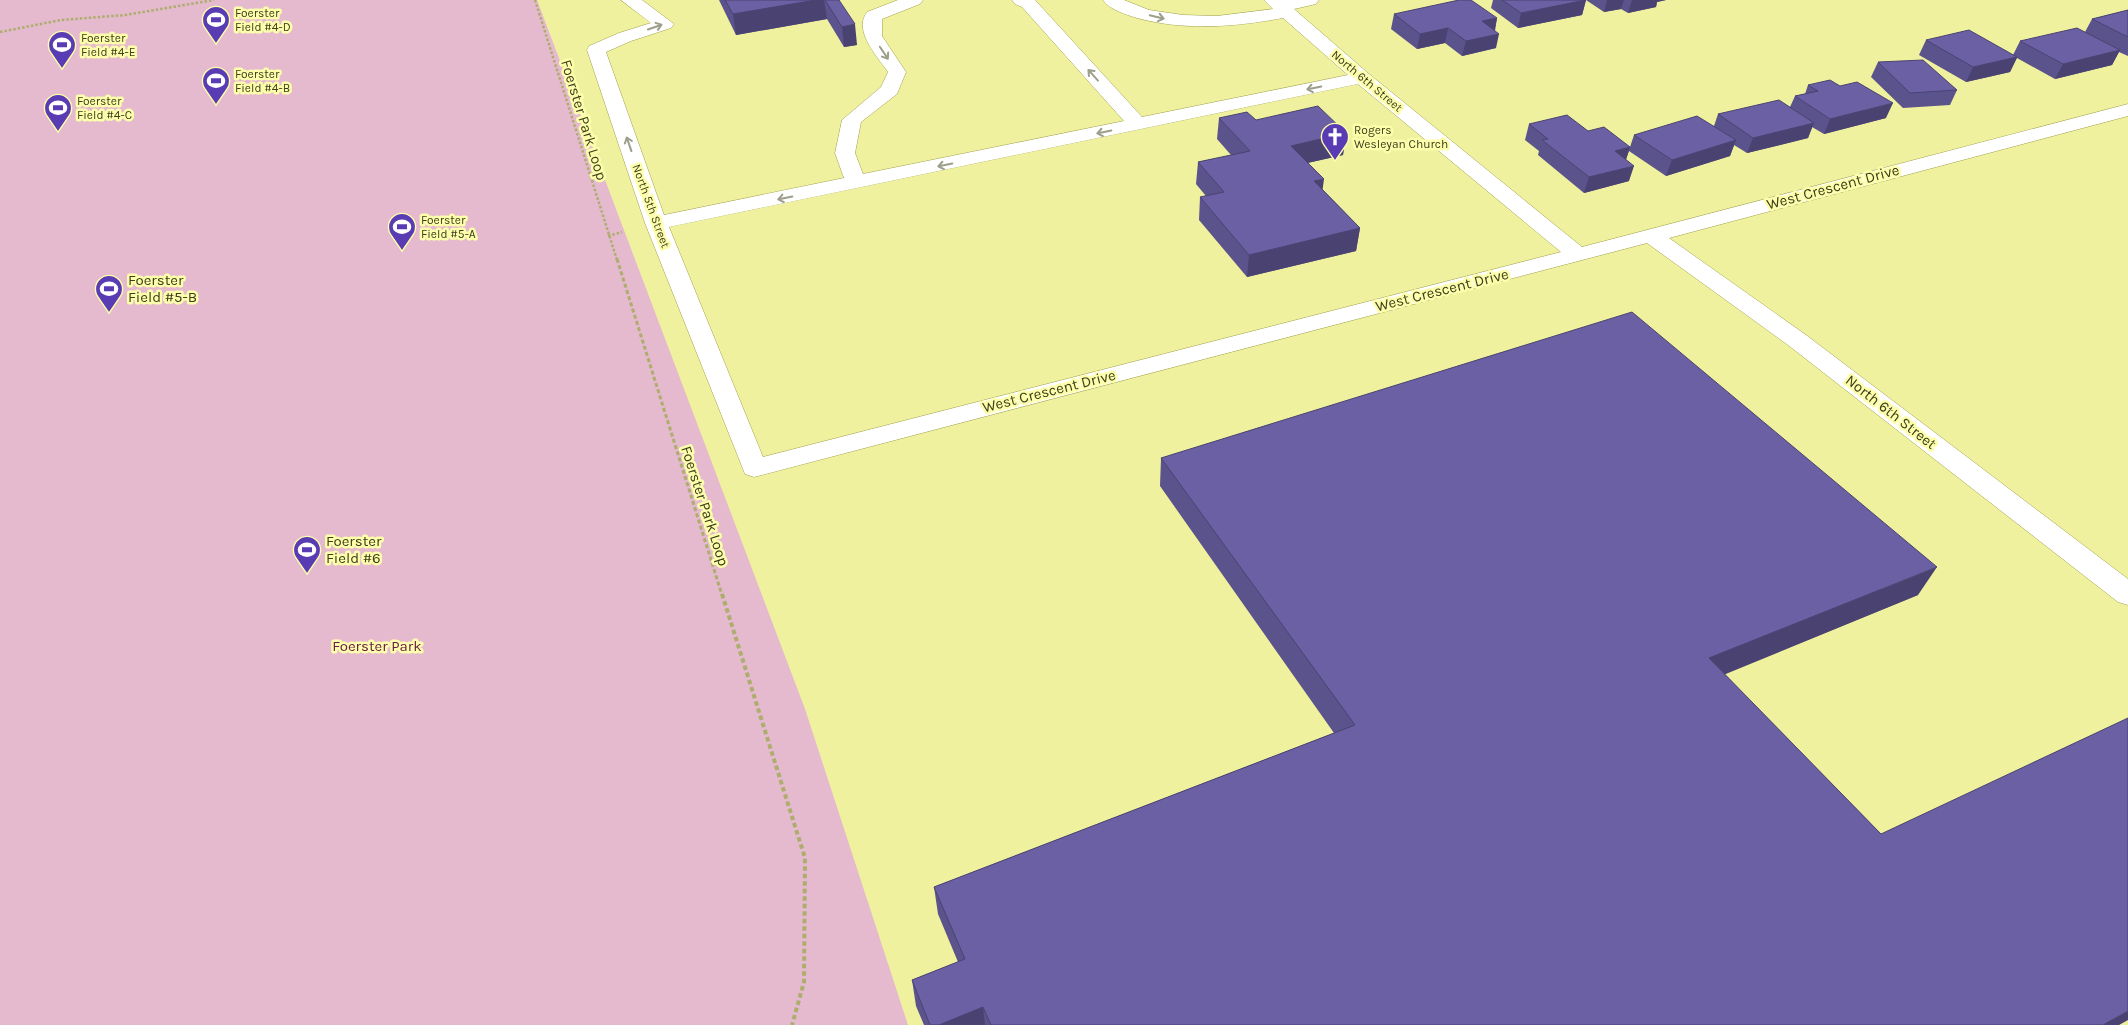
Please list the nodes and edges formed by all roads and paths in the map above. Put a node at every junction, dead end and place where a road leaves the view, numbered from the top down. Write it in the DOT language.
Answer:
graph roads {
  1 [pos="214,0"];
  2 [pos="535,0"];
  3 [pos="630,0"];
  4 [pos="914,0"];
  5 [pos="1021,0"];
  6 [pos="1112,0"];
  7 [pos="1310,0"];
  8 [pos="1280,6"];
  9 [pos="0,32"];
  10 [pos="1362,78"];
  11 [pos="2128,110"];
  12 [pos="1138,125"];
  13 [pos="856,183"];
  14 [pos="656,223"];
  15 [pos="1650,235"];
  16 [pos="1578,255"];
  17 [pos="754,468"];
  18 [pos="2128,594"];
  19 [pos="792,1025"];
  1 -- 9 [label="path"];
  2 -- 19 [label="path, Foerster Park Loop"];
  14 -- 3 [label="street, North 5th Street, one-way"];
  4 -- 13 [label="street, one-way"];
  12 -- 5 [label="street, one-way"];
  6 -- 8 [label="street, one-way"];
  7 -- 8 [label="street"];
  8 -- 10 [label="street, North 6th Street"];
  10 -- 12 [label="street, one-way"];
  10 -- 16 [label="street, North 6th Street"];
  11 -- 15 [label="street, West Crescent Drive"];
  12 -- 13 [label="street, one-way"];
  13 -- 14 [label="street, one-way"];
  14 -- 17 [label="street, North 5th Street"];
  15 -- 16 [label="street, West Crescent Drive"];
  15 -- 18 [label="street, North 6th Street"];
  16 -- 17 [label="street, West Crescent Drive"];
}
